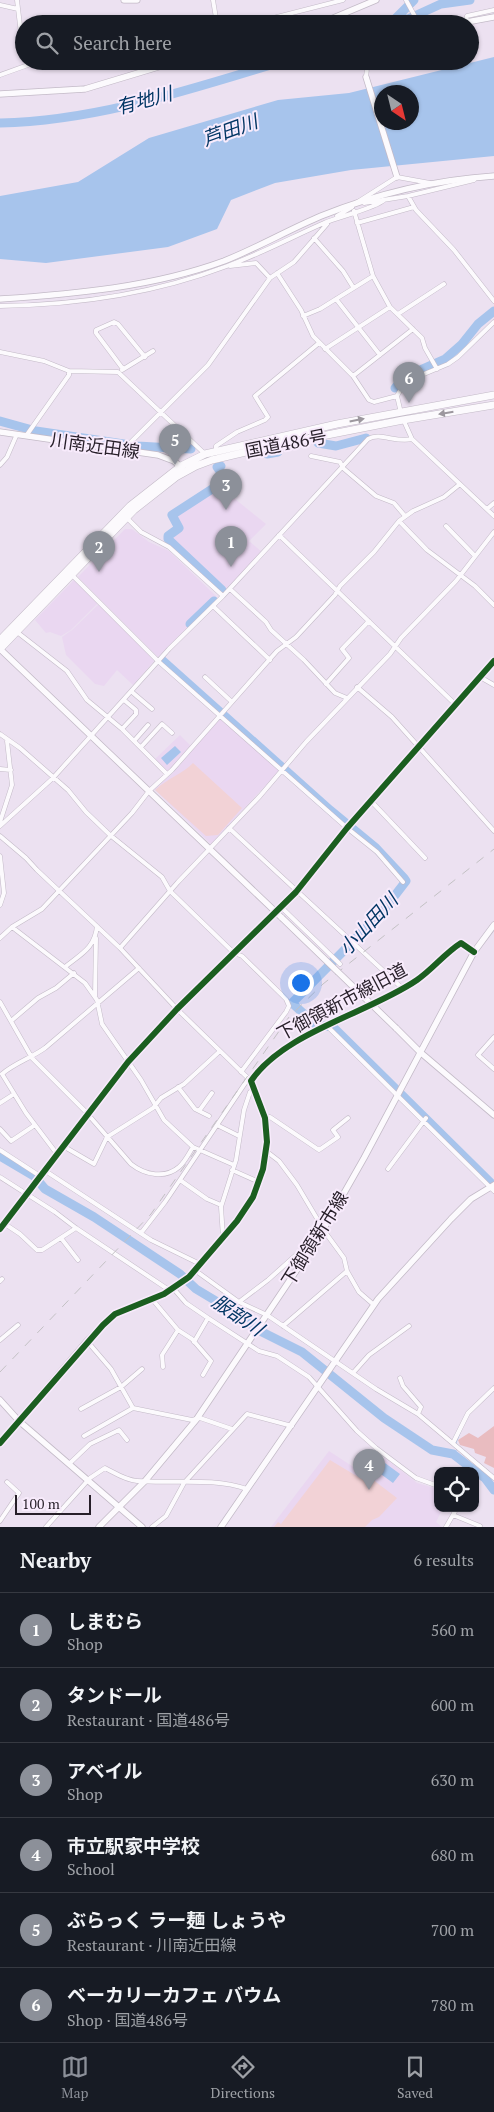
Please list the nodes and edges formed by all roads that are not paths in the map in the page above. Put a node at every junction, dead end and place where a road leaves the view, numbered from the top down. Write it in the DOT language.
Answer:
graph roads {
  1 [pos="17,0"];
  2 [pos="124,0"];
  3 [pos="137,0"];
  4 [pos="213,0"];
  5 [pos="343,0"];
  6 [pos="376,0"];
  7 [pos="406,0"];
  8 [pos="0,5"];
  9 [pos="18,9"];
  10 [pos="494,10"];
  11 [pos="19,15"];
  12 [pos="216,15"];
  13 [pos="284,15"];
  14 [pos="340,15"];
  15 [pos="414,15"];
  16 [pos="472,15"];
  17 [pos="494,17"];
  18 [pos="479,19"];
  19 [pos="15,67"];
  20 [pos="149,70"];
  21 [pos="368,70"];
  22 [pos="0,75"];
  23 [pos="366,77"];
  24 [pos="0,94"];
  25 [pos="494,176"];
  26 [pos="397,177"];
  27 [pos="475,177"];
  28 [pos="433,183"];
  29 [pos="408,196"];
  30 [pos="384,200"];
  31 [pos="356,204"];
  32 [pos="414,207"];
  33 [pos="354,212"];
  34 [pos="331,220"];
  35 [pos="358,223"];
  36 [pos="314,238"];
  37 [pos="230,266"];
  38 [pos="219,269"];
  39 [pos="192,271"];
  40 [pos="277,274"];
  41 [pos="373,276"];
  42 [pos="270,278"];
  43 [pos="444,284"];
  44 [pos="353,287"];
  45 [pos="0,299"];
  46 [pos="336,299"];
  47 [pos="494,301"];
  48 [pos="0,306"];
  49 [pos="390,308"];
  50 [pos="398,314"];
  51 [pos="303,316"];
  52 [pos="494,322"];
  53 [pos="358,326"];
  54 [pos="413,329"];
  55 [pos="319,343"];
  56 [pos="325,349"];
  57 [pos="153,351"];
  58 [pos="0,352"];
  59 [pos="380,355"];
  60 [pos="145,356"];
  61 [pos="437,368"];
  62 [pos="123,369"];
  63 [pos="69,371"];
  64 [pos="118,372"];
  65 [pos="352,376"];
  66 [pos="494,395"];
  67 [pos="397,396"];
  68 [pos="494,405"];
  69 [pos="160,413"];
  70 [pos="402,416"];
  71 [pos="0,432"];
  72 [pos="17,434"];
  73 [pos="26,436"];
  74 [pos="412,438"];
  75 [pos="125,448"];
  76 [pos="216,452"];
  77 [pos="205,454"];
  78 [pos="311,456"];
  79 [pos="0,465"];
  80 [pos="342,465"];
  81 [pos="183,469"];
  82 [pos="460,484"];
  83 [pos="494,503"];
  84 [pos="487,510"];
  85 [pos="124,516"];
  86 [pos="405,516"];
  87 [pos="494,516"];
  88 [pos="399,522"];
  89 [pos="446,526"];
  90 [pos="494,532"];
  91 [pos="279,535"];
  92 [pos="475,556"];
  93 [pos="70,572"];
  94 [pos="460,576"];
  95 [pos="230,588"];
  96 [pos="338,591"];
  97 [pos="223,596"];
  98 [pos="494,605"];
  99 [pos="213,606"];
  100 [pos="369,621"];
  101 [pos="16,631"];
  102 [pos="0,640"];
  103 [pos="286,645"];
  104 [pos="394,646"];
  105 [pos="0,649"];
  106 [pos="270,660"];
  107 [pos="494,661"];
  108 [pos="159,662"];
  109 [pos="204,677"];
  110 [pos="480,677"];
  111 [pos="326,684"];
  112 [pos="494,685"];
  113 [pos="357,687"];
  114 [pos="132,692"];
  115 [pos="347,698"];
  116 [pos="124,700"];
  117 [pos="232,702"];
  118 [pos="455,704"];
  119 [pos="152,709"];
  120 [pos="220,716"];
  121 [pos="109,718"];
  122 [pos="148,724"];
  123 [pos="122,729"];
  124 [pos="172,733"];
  125 [pos="0,734"];
  126 [pos="92,737"];
  127 [pos="7,741"];
  128 [pos="134,741"];
  129 [pos="141,747"];
  130 [pos="417,747"];
  131 [pos="0,769"];
  132 [pos="11,770"];
  133 [pos="282,771"];
  134 [pos="166,774"];
  135 [pos="53,778"];
  136 [pos="149,791"];
  137 [pos="371,801"];
  138 [pos="0,822"];
  139 [pos="0,826"];
  140 [pos="229,828"];
  141 [pos="347,828"];
  142 [pos="494,831"];
  143 [pos="110,835"];
  144 [pos="0,836"];
  145 [pos="209,849"];
  146 [pos="0,856"];
  147 [pos="425,858"];
  148 [pos="403,882"];
  149 [pos="58,891"];
  150 [pos="170,891"];
  151 [pos="296,892"];
  152 [pos="0,905"];
  153 [pos="281,907"];
  154 [pos="275,913"];
  155 [pos="494,925"];
  156 [pos="97,926"];
  157 [pos="12,927"];
  158 [pos="0,938"];
  159 [pos="96,938"];
  160 [pos="120,948"];
  161 [pos="474,952"];
  162 [pos="234,953"];
  163 [pos="338,963"];
  164 [pos="65,967"];
  165 [pos="138,968"];
  166 [pos="74,973"];
  167 [pos="402,988"];
  168 [pos="95,996"];
  169 [pos="0,1002"];
  170 [pos="98,1003"];
  171 [pos="177,1009"];
  172 [pos="11,1021"];
  173 [pos="327,1026"];
  174 [pos="494,1037"];
  175 [pos="220,1051"];
  176 [pos="420,1052"];
  177 [pos="32,1058"];
  178 [pos="128,1062"];
  179 [pos="494,1069"];
  180 [pos="241,1072"];
  181 [pos="1,1074"];
  182 [pos="250,1080"];
  183 [pos="178,1087"];
  184 [pos="254,1090"];
  185 [pos="212,1093"];
  186 [pos="14,1094"];
  187 [pos="397,1095"];
  188 [pos="0,1103"];
  189 [pos="156,1105"];
  190 [pos="199,1111"];
  191 [pos="87,1115"];
  192 [pos="494,1115"];
  193 [pos="209,1116"];
  194 [pos="265,1118"];
  195 [pos="348,1118"];
  196 [pos="425,1119"];
  197 [pos="217,1125"];
  198 [pos="35,1126"];
  199 [pos="0,1129"];
  200 [pos="240,1136"];
  201 [pos="107,1137"];
  202 [pos="63,1146"];
  203 [pos="193,1147"];
  204 [pos="0,1150"];
  205 [pos="200,1150"];
  206 [pos="266,1151"];
  207 [pos="57,1154"];
  208 [pos="233,1168"];
  209 [pos="44,1170"];
  210 [pos="388,1170"];
  211 [pos="40,1176"];
  212 [pos="0,1178"];
  213 [pos="180,1180"];
  214 [pos="259,1182"];
  215 [pos="493,1188"];
  216 [pos="27,1193"];
  217 [pos="221,1205"];
  218 [pos="4,1224"];
  219 [pos="76,1228"];
  220 [pos="0,1230"];
  221 [pos="323,1230"];
  222 [pos="141,1233"];
  223 [pos="222,1237"];
  224 [pos="61,1238"];
  225 [pos="306,1246"];
  226 [pos="294,1257"];
  227 [pos="78,1260"];
  228 [pos="302,1263"];
  229 [pos="200,1264"];
  230 [pos="347,1270"];
  231 [pos="196,1272"];
  232 [pos="171,1289"];
  233 [pos="152,1299"];
  234 [pos="239,1302"];
  235 [pos="374,1305"];
  236 [pos="115,1314"];
  237 [pos="267,1315"];
  238 [pos="208,1318"];
  239 [pos="18,1325"];
  240 [pos="282,1326"];
  241 [pos="409,1326"];
  242 [pos="178,1330"];
  243 [pos="0,1340"];
  244 [pos="87,1341"];
  245 [pos="194,1342"];
  246 [pos="248,1344"];
  247 [pos="334,1365"];
  248 [pos="163,1367"];
  249 [pos="142,1370"];
  250 [pos="353,1374"];
  251 [pos="203,1375"];
  252 [pos="400,1378"];
  253 [pos="121,1387"];
  254 [pos="319,1387"];
  255 [pos="494,1388"];
  256 [pos="0,1400"];
  257 [pos="133,1408"];
  258 [pos="81,1409"];
  259 [pos="418,1414"];
  260 [pos="196,1420"];
  261 [pos="19,1421"];
  262 [pos="292,1426"];
  263 [pos="232,1429"];
  264 [pos="84,1436"];
  265 [pos="127,1440"];
  266 [pos="0,1443"];
  267 [pos="453,1443"];
  268 [pos="69,1464"];
  269 [pos="494,1478"];
  270 [pos="145,1480"];
  271 [pos="187,1480"];
  272 [pos="7,1482"];
  273 [pos="89,1482"];
  274 [pos="434,1485"];
  275 [pos="248,1490"];
  276 [pos="119,1507"];
  277 [pos="455,1512"];
  278 [pos="453,1515"];
  279 [pos="0,1521"];
  280 [pos="480,1526"];
  281 [pos="46,1527"];
  282 [pos="99,1527"];
  283 [pos="142,1527"];
  284 [pos="152,1527"];
  285 [pos="221,1527"];
  286 [pos="446,1527"];
  1 -- 9 [label="street"];
  2 -- 3 [label="street"];
  4 -- 12 [label="street"];
  5 -- 13 [label="street"];
  6 -- 14 [label="street"];
  7 -- 15 [label="street"];
  8 -- 9 [label="street"];
  9 -- 11 [label="street"];
  10 -- 16 [label="street"];
  17 -- 18 [label="street"];
  19 -- 22 [label="street"];
  20 -- 24 [label="street"];
  21 -- 23 [label="street"];
  23 -- 26 [label="street"];
  25 -- 27 [label="street"];
  26 -- 28 [label="street"];
  26 -- 31 [label="street"];
  27 -- 28 [label="street"];
  27 -- 29 [label="street"];
  28 -- 31 [label="street"];
  29 -- 30 [label="street"];
  29 -- 32 [label="street"];
  30 -- 31 [label="street"];
  30 -- 33 [label="street"];
  31 -- 34 [label="street"];
  31 -- 39 [label="street"];
  32 -- 35 [label="street"];
  32 -- 47 [label="street"];
  33 -- 34 [label="street"];
  33 -- 35 [label="street"];
  34 -- 36 [label="street"];
  34 -- 37 [label="street"];
  35 -- 41 [label="street"];
  36 -- 40 [label="street"];
  36 -- 44 [label="street"];
  37 -- 38 [label="street"];
  37 -- 42 [label="street"];
  38 -- 39 [label="street"];
  38 -- 48 [label="street"];
  39 -- 45 [label="street"];
  40 -- 42 [label="street"];
  40 -- 51 [label="street"];
  41 -- 44 [label="street"];
  41 -- 49 [label="street"];
  42 -- 69 [label="street"];
  43 -- 50 [label="street"];
  44 -- 46 [label="street"];
  46 -- 51 [label="street"];
  46 -- 53 [label="street"];
  49 -- 50 [label="street"];
  49 -- 53 [label="street"];
  50 -- 54 [label="street"];
  51 -- 55 [label="street"];
  52 -- 61 [label="street"];
  53 -- 56 [label="street"];
  53 -- 59 [label="street"];
  54 -- 59 [label="street"];
  54 -- 61 [label="street"];
  55 -- 56 [label="street"];
  55 -- 76 [label="street"];
  56 -- 65 [label="street"];
  57 -- 60 [label="street"];
  58 -- 63 [label="street"];
  59 -- 65 [label="street"];
  60 -- 62 [label="street"];
  60 -- 62 [label="street"];
  61 -- 67 [label="street"];
  62 -- 64 [label="street"];
  63 -- 64 [label="street"];
  63 -- 73 [label="street"];
  64 -- 69 [label="street"];
  65 -- 67 [label="street"];
  66 -- 70 [label="highway, 国道486号"];
  67 -- 70 [label="street"];
  68 -- 70 [label="highway, 国道486号, one-way"];
  69 -- 75 [label="street"];
  69 -- 77 [label="street"];
  70 -- 74 [label="street"];
  76 -- 70 [label="highway, 国道486号, one-way"];
  70 -- 81 [label="highway, 国道486号"];
  71 -- 72 [label="street, 川南近田線"];
  72 -- 73 [label="street, 川南近田線"];
  72 -- 79 [label="street"];
  73 -- 75 [label="street, 川南近田線"];
  74 -- 80 [label="street"];
  74 -- 82 [label="street"];
  75 -- 81 [label="street, 川南近田線"];
  76 -- 77 [label="highway, 国道486号"];
  77 -- 81 [label="highway, 国道486号"];
  78 -- 80 [label="street"];
  80 -- 86 [label="street"];
  80 -- 91 [label="street"];
  81 -- 85 [label="highway, 国道486号"];
  82 -- 84 [label="street"];
  82 -- 86 [label="street"];
  83 -- 84 [label="street"];
  84 -- 87 [label="street"];
  85 -- 93 [label="highway, 国道486号"];
  85 -- 97 [label="street"];
  86 -- 88 [label="street"];
  88 -- 94 [label="street"];
  88 -- 96 [label="street"];
  89 -- 92 [label="street"];
  90 -- 92 [label="street"];
  91 -- 95 [label="street"];
  91 -- 96 [label="street"];
  92 -- 94 [label="street"];
  93 -- 101 [label="highway, 国道486号"];
  93 -- 102 [label="highway, 国道486号"];
  93 -- 108 [label="street"];
  94 -- 98 [label="street"];
  94 -- 104 [label="street"];
  95 -- 97 [label="street"];
  95 -- 103 [label="street"];
  96 -- 100 [label="street"];
  96 -- 103 [label="street"];
  97 -- 99 [label="street"];
  99 -- 106 [label="street"];
  99 -- 108 [label="street"];
  100 -- 104 [label="street"];
  100 -- 111 [label="street"];
  101 -- 105 [label="highway, 国道486号"];
  101 -- 121 [label="street"];
  103 -- 106 [label="street"];
  103 -- 111 [label="street"];
  104 -- 113 [label="street"];
  104 -- 118 [label="street"];
  105 -- 126 [label="street"];
  106 -- 117 [label="street"];
  107 -- 110 [label="street"];
  108 -- 114 [label="street"];
  108 -- 120 [label="street"];
  109 -- 117 [label="street"];
  110 -- 112 [label="street"];
  110 -- 118 [label="street"];
  111 -- 115 [label="street"];
  113 -- 115 [label="street"];
  113 -- 130 [label="street"];
  114 -- 116 [label="street"];
  114 -- 119 [label="street"];
  115 -- 133 [label="street"];
  116 -- 121 [label="street"];
  116 -- 123 [label="street"];
  117 -- 120 [label="street"];
  118 -- 130 [label="street"];
  120 -- 133 [label="street"];
  120 -- 134 [label="street"];
  121 -- 123 [label="street"];
  121 -- 126 [label="street"];
  122 -- 128 [label="street"];
  123 -- 128 [label="street"];
  124 -- 129 [label="street"];
  125 -- 127 [label="street"];
  126 -- 135 [label="street"];
  126 -- 136 [label="street"];
  127 -- 132 [label="street"];
  127 -- 135 [label="street"];
  128 -- 129 [label="street"];
  129 -- 134 [label="street"];
  130 -- 137 [label="street"];
  130 -- 142 [label="street"];
  131 -- 132 [label="street"];
  132 -- 138 [label="street"];
  133 -- 140 [label="street"];
  133 -- 141 [label="street"];
  134 -- 136 [label="street"];
  135 -- 139 [label="street"];
  135 -- 143 [label="street"];
  136 -- 143 [label="street"];
  136 -- 145 [label="street"];
  137 -- 141 [label="street"];
  137 -- 147 [label="street"];
  140 -- 145 [label="street"];
  140 -- 151 [label="street"];
  141 -- 148 [label="street"];
  141 -- 151 [label="street"];
  143 -- 149 [label="street"];
  143 -- 150 [label="street"];
  144 -- 149 [label="street"];
  145 -- 150 [label="street"];
  145 -- 154 [label="street"];
  146 -- 152 [label="street"];
  149 -- 156 [label="street"];
  149 -- 157 [label="street"];
  150 -- 160 [label="street"];
  150 -- 162 [label="street"];
  151 -- 153 [label="street"];
  151 -- 167 [label="street"];
  153 -- 154 [label="street"];
  153 -- 163 [label="street"];
  154 -- 162 [label="street"];
  154 -- 176 [label="street, bridge"];
  155 -- 161 [label="street, 下御領新市線"];
  156 -- 159 [label="street"];
  156 -- 160 [label="street"];
  157 -- 158 [label="street"];
  157 -- 164 [label="street"];
  159 -- 164 [label="street"];
  159 -- 168 [label="street"];
  160 -- 165 [label="street"];
  161 -- 167 [label="street, 下御領新市線旧道"];
  161 -- 176 [label="street, 下御領新市線"];
  162 -- 171 [label="street"];
  162 -- 180 [label="street"];
  164 -- 166 [label="street"];
  165 -- 170 [label="street"];
  165 -- 171 [label="street"];
  166 -- 168 [label="street"];
  166 -- 172 [label="street"];
  167 -- 173 [label="street, 下御領新市線旧道"];
  168 -- 170 [label="street"];
  169 -- 172 [label="street"];
  170 -- 177 [label="street"];
  170 -- 178 [label="street"];
  171 -- 175 [label="street"];
  171 -- 178 [label="street"];
  172 -- 177 [label="street"];
  173 -- 182 [label="street, 下御領新市線旧道"];
  173 -- 187 [label="street"];
  174 -- 179 [label="street"];
  175 -- 180 [label="street"];
  175 -- 183 [label="street"];
  176 -- 187 [label="street, 下御領新市線"];
  176 -- 192 [label="street"];
  177 -- 181 [label="street"];
  177 -- 191 [label="street"];
  178 -- 189 [label="street"];
  178 -- 191 [label="street"];
  180 -- 182 [label="street"];
  181 -- 186 [label="street"];
  182 -- 184 [label="street"];
  182 -- 197 [label="street, 下御領新市線旧道"];
  183 -- 189 [label="street"];
  183 -- 190 [label="street"];
  184 -- 194 [label="street"];
  184 -- 200 [label="street"];
  185 -- 190 [label="street"];
  186 -- 188 [label="street"];
  186 -- 198 [label="street"];
  187 -- 196 [label="street"];
  187 -- 221 [label="street, 下御領新市線"];
  189 -- 201 [label="street"];
  189 -- 203 [label="street"];
  190 -- 193 [label="street"];
  191 -- 201 [label="street"];
  191 -- 202 [label="street"];
  194 -- 195 [label="street"];
  194 -- 206 [label="street"];
  196 -- 210 [label="street"];
  196 -- 215 [label="street"];
  197 -- 200 [label="street"];
  197 -- 205 [label="street, 下御領新市線旧道"];
  198 -- 199 [label="street"];
  198 -- 207 [label="street"];
  200 -- 208 [label="street"];
  201 -- 202 [label="street"];
  201 -- 203 [label="street"];
  202 -- 207 [label="street"];
  203 -- 205 [label="street"];
  204 -- 211 [label="street"];
  205 -- 208 [label="street"];
  205 -- 213 [label="street, 下御領新市線旧道"];
  206 -- 214 [label="street"];
  206 -- 221 [label="street"];
  207 -- 209 [label="street"];
  208 -- 214 [label="street"];
  208 -- 217 [label="street"];
  209 -- 211 [label="street"];
  209 -- 222 [label="street"];
  211 -- 216 [label="street"];
  212 -- 216 [label="street"];
  213 -- 217 [label="street"];
  213 -- 222 [label="street, 下御領新市線旧道"];
  214 -- 223 [label="street"];
  215 -- 235 [label="street"];
  216 -- 218 [label="street"];
  216 -- 219 [label="street"];
  217 -- 223 [label="street"];
  218 -- 220 [label="street"];
  218 -- 224 [label="street"];
  219 -- 224 [label="street"];
  219 -- 232 [label="street"];
  221 -- 228 [label="street, 下御領新市線"];
  221 -- 230 [label="street"];
  222 -- 229 [label="street"];
  223 -- 229 [label="street"];
  224 -- 227 [label="street"];
  225 -- 226 [label="street"];
  226 -- 228 [label="street"];
  226 -- 234 [label="street"];
  228 -- 237 [label="street, 下御領新市線"];
  229 -- 231 [label="street"];
  230 -- 235 [label="street"];
  230 -- 240 [label="street"];
  231 -- 232 [label="street"];
  231 -- 234 [label="street"];
  232 -- 233 [label="street"];
  232 -- 238 [label="street"];
  233 -- 236 [label="street"];
  233 -- 242 [label="street"];
  234 -- 237 [label="street"];
  235 -- 247 [label="street"];
  236 -- 244 [label="street"];
  237 -- 240 [label="street"];
  237 -- 246 [label="street, 下御領新市線"];
  238 -- 245 [label="street"];
  238 -- 246 [label="street"];
  239 -- 243 [label="street"];
  240 -- 247 [label="street"];
  241 -- 250 [label="street"];
  242 -- 245 [label="street"];
  242 -- 248 [label="street"];
  244 -- 253 [label="street"];
  244 -- 261 [label="street"];
  245 -- 251 [label="street"];
  246 -- 254 [label="street"];
  246 -- 260 [label="street, 下御領新市線"];
  247 -- 250 [label="street"];
  247 -- 254 [label="street"];
  249 -- 253 [label="street"];
  250 -- 259 [label="street"];
  252 -- 259 [label="street"];
  253 -- 257 [label="street"];
  253 -- 258 [label="street"];
  254 -- 262 [label="street"];
  254 -- 274 [label="street"];
  255 -- 267 [label="street"];
  256 -- 261 [label="street"];
  257 -- 260 [label="street"];
  257 -- 264 [label="street"];
  259 -- 267 [label="street"];
  260 -- 263 [label="street"];
  260 -- 270 [label="street, 下御領新市線"];
  261 -- 266 [label="street"];
  261 -- 268 [label="street"];
  262 -- 263 [label="street"];
  262 -- 275 [label="street"];
  263 -- 271 [label="street"];
  265 -- 268 [label="street"];
  267 -- 269 [label="street"];
  268 -- 273 [label="street"];
  270 -- 271 [label="street"];
  270 -- 273 [label="street"];
  270 -- 276 [label="street, 下御領新市線"];
  271 -- 275 [label="street"];
  271 -- 284 [label="street"];
  272 -- 279 [label="street"];
  273 -- 276 [label="street"];
  273 -- 281 [label="street"];
  275 -- 285 [label="street"];
  276 -- 282 [label="street, 下御領新市線"];
  276 -- 283 [label="street"];
  277 -- 278 [label="street"];
  278 -- 280 [label="street"];
  278 -- 286 [label="street"];
}
